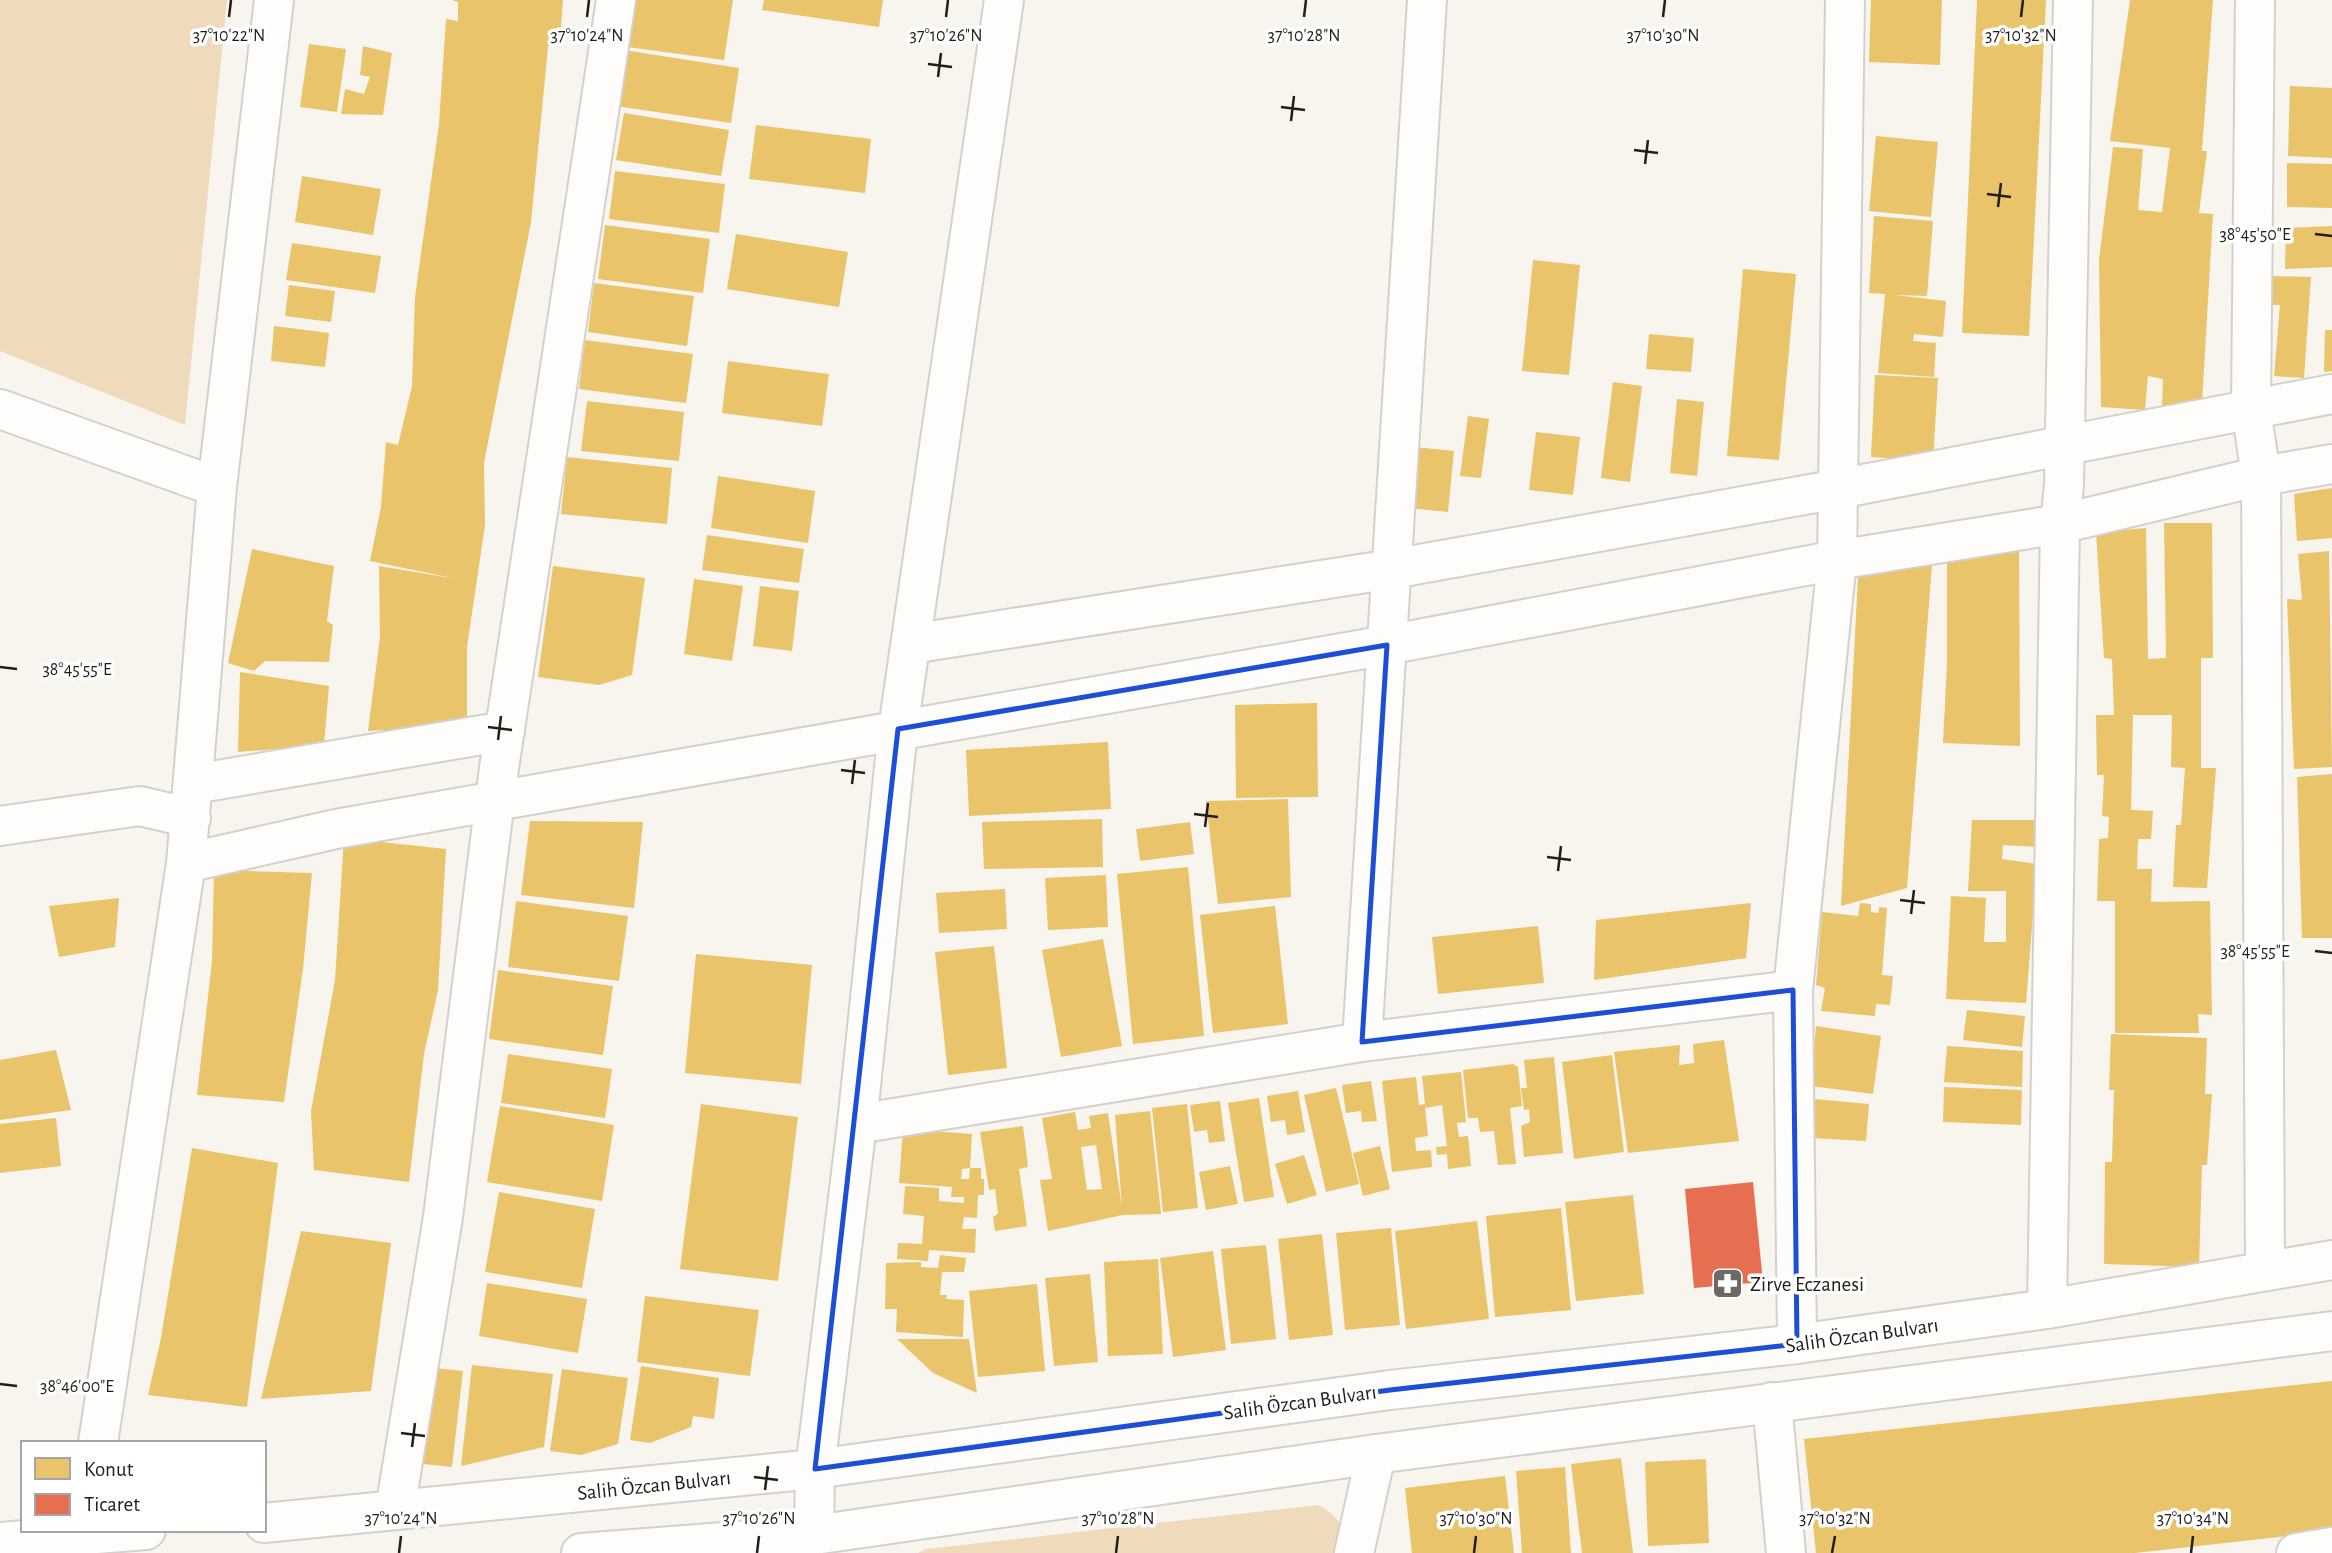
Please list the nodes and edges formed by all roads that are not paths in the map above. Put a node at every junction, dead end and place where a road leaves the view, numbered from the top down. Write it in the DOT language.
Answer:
graph roads {
  1 [pos="274,0"];
  2 [pos="616,0"];
  3 [pos="1004,0"];
  4 [pos="1427,0"];
  5 [pos="1845,0"];
  6 [pos="2073,0"];
  7 [pos="2255,0"];
  8 [pos="2332,394"];
  9 [pos="0,408"];
  10 [pos="2251,409"];
  11 [pos="2062,444"];
  12 [pos="2332,464"];
  13 [pos="2261,476"];
  14 [pos="217,487"];
  15 [pos="1838,489"];
  16 [pos="2060,524"];
  17 [pos="1837,560"];
  18 [pos="1392,569"];
  19 [pos="911,644"];
  20 [pos="1387,645"];
  21 [pos="898,729"];
  22 [pos="505,731"];
  23 [pos="495,800"];
  24 [pos="192,801"];
  25 [pos="0,826"];
  26 [pos="186,863"];
  27 [pos="1793,990"];
  28 [pos="1362,1042"];
  29 [pos="857,1124"];
  30 [pos="2332,1260"];
  31 [pos="2265,1270"];
  32 [pos="2047,1309"];
  33 [pos="2332,1331"];
  34 [pos="1797,1344"];
  35 [pos="1772,1402"];
  36 [pos="98,1441"];
  37 [pos="1376,1454"];
  38 [pos="814,1469"];
  39 [pos="395,1510"];
  40 [pos="266,1523"];
  41 [pos="84,1532"];
  42 [pos="0,1542"];
  43 [pos="812,1544"];
  44 [pos="2332,1547"];
  45 [pos="581,1553"];
  46 [pos="1354,1553"];
  47 [pos="1786,1553"];
  48 [pos="2296,1553"];
  1 -- 14 [label="street"];
  2 -- 22 [label="street"];
  3 -- 19 [label="street"];
  4 -- 18 [label="street"];
  5 -- 15 [label="street"];
  6 -- 11 [label="street"];
  7 -- 10 [label="street"];
  8 -- 10 [label="street"];
  9 -- 14 [label="street"];
  10 -- 11 [label="street"];
  10 -- 13 [label="street"];
  11 -- 15 [label="street"];
  11 -- 16 [label="street"];
  12 -- 13 [label="street"];
  13 -- 16 [label="street"];
  13 -- 31 [label="street"];
  14 -- 24 [label="street"];
  15 -- 17 [label="street"];
  15 -- 18 [label="street"];
  16 -- 17 [label="street"];
  16 -- 32 [label="street"];
  17 -- 20 [label="street"];
  17 -- 27 [label="street"];
  18 -- 19 [label="street"];
  18 -- 20 [label="street"];
  19 -- 21 [label="street"];
  20 -- 21 [label="street"];
  20 -- 28 [label="street"];
  21 -- 23 [label="street"];
  21 -- 29 [label="street"];
  22 -- 23 [label="street"];
  22 -- 24 [label="street"];
  23 -- 26 [label="street"];
  23 -- 39 [label="street"];
  24 -- 25 [label="street"];
  24 -- 26 [label="street"];
  26 -- 36 [label="street"];
  27 -- 28 [label="street"];
  27 -- 34 [label="street"];
  28 -- 29 [label="street"];
  29 -- 38 [label="street"];
  30 -- 31 [label="street, Salih Özcan Bulvarı"];
  31 -- 32 [label="street, Salih Özcan Bulvarı"];
  32 -- 34 [label="street, Salih Özcan Bulvarı"];
  33 -- 35 [label="street"];
  34 -- 38 [label="street, Salih Özcan Bulvarı"];
  35 -- 37 [label="street"];
  35 -- 47 [label="street"];
  37 -- 43 [label="street"];
  37 -- 46 [label="street"];
  38 -- 39 [label="street, Salih Özcan Bulvarı"];
  38 -- 43 [label="street"];
  39 -- 40 [label="street, Salih Özcan Bulvarı"];
  41 -- 42 [label="street"];
  43 -- 45 [label="street"];
  44 -- 48 [label="street"];
}
